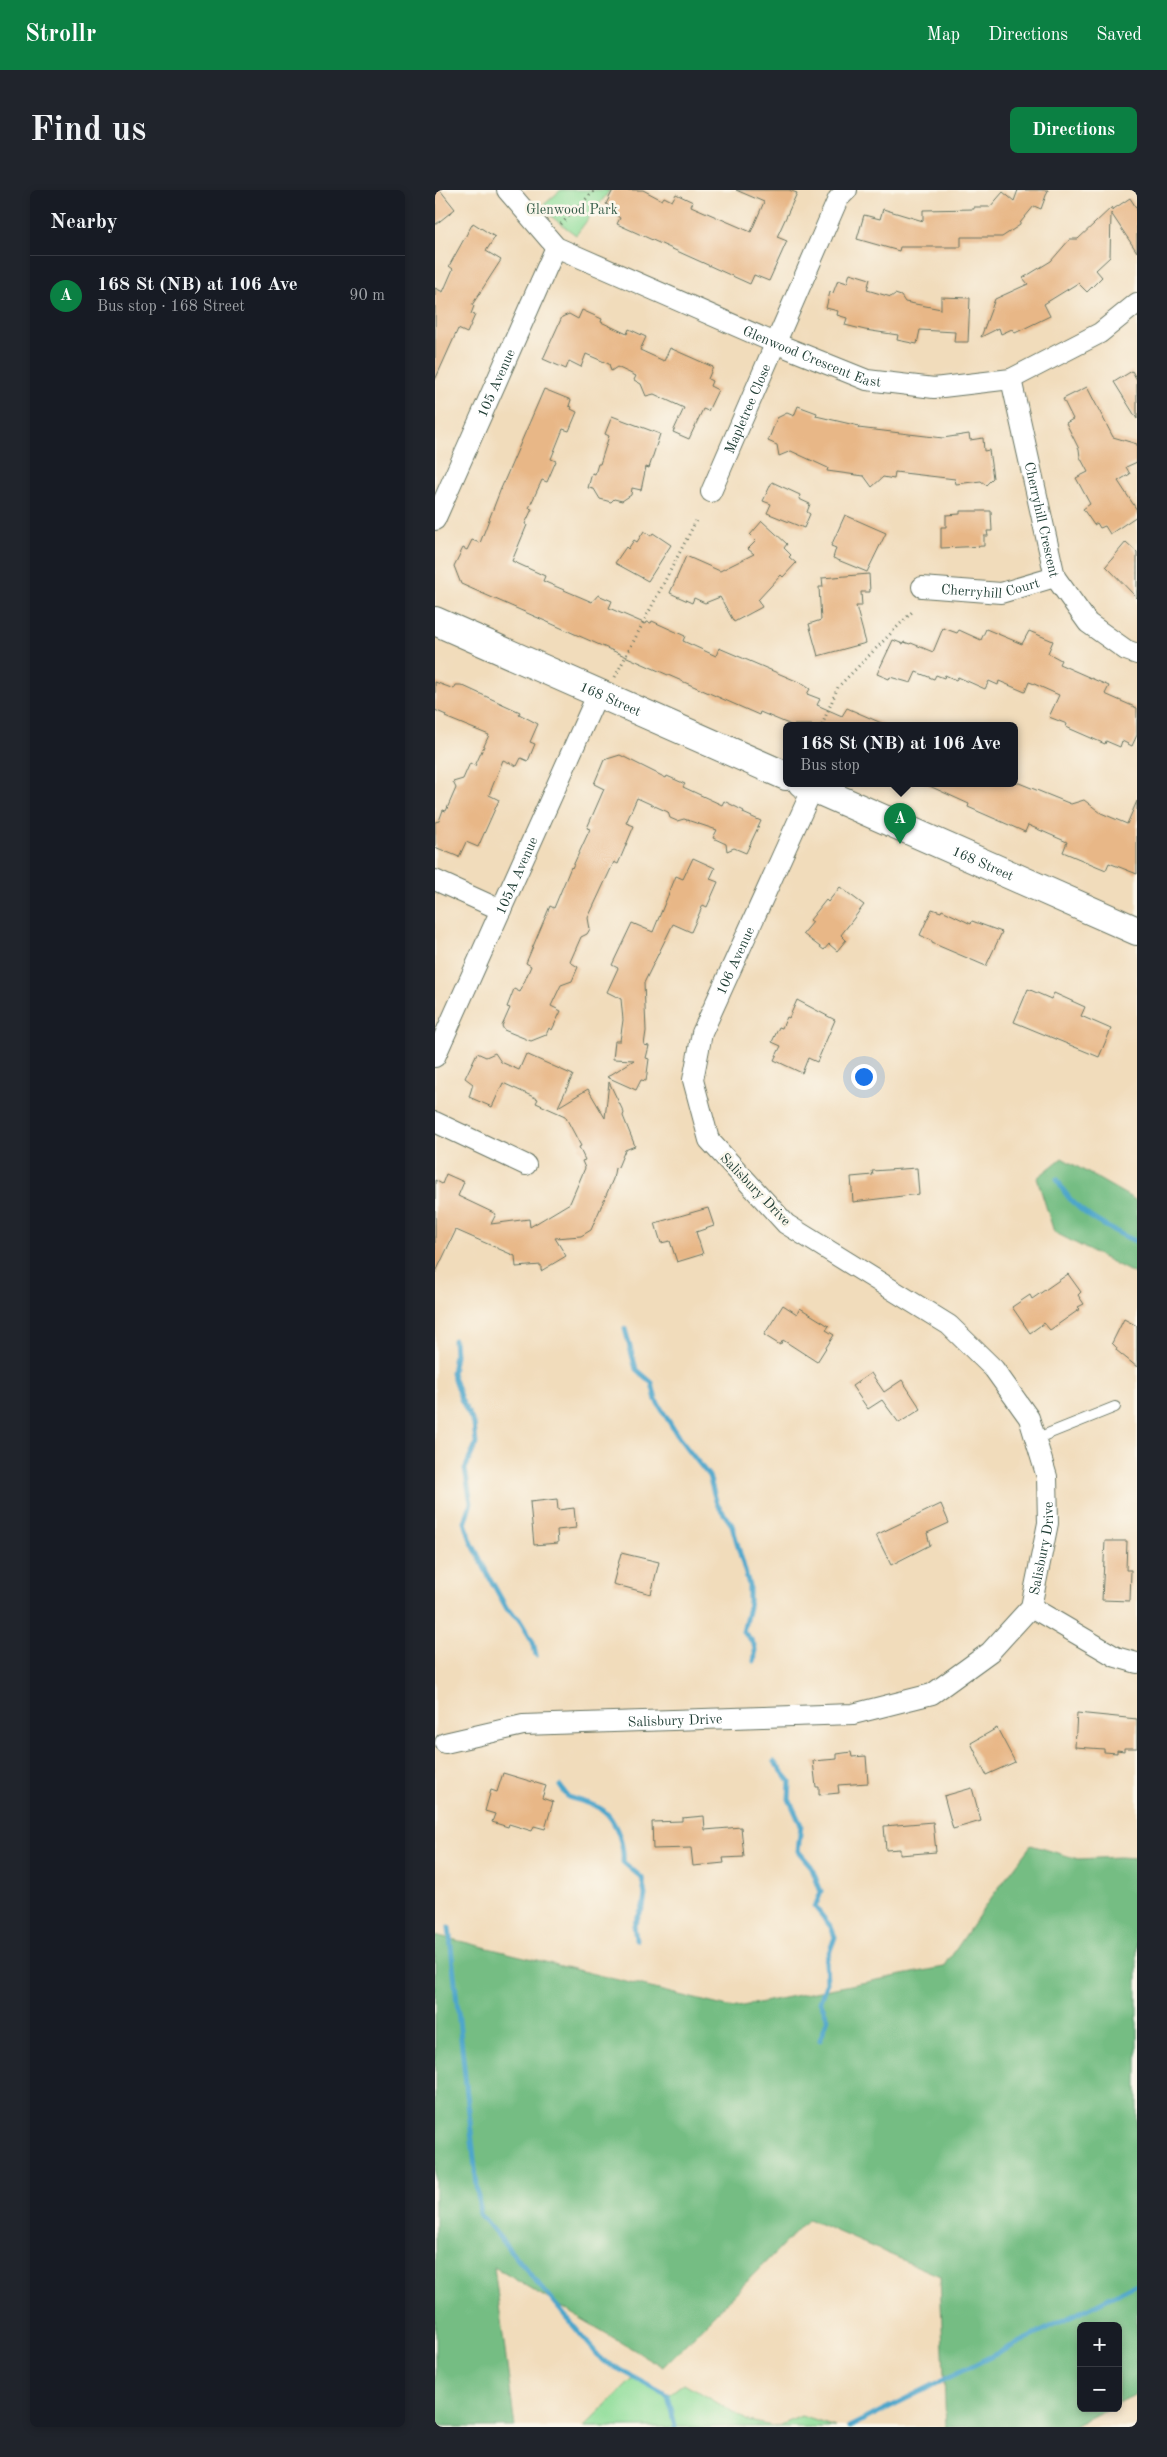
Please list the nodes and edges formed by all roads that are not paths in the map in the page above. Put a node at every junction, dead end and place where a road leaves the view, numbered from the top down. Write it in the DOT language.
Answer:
graph roads {
  1 [pos="507,190"];
  2 [pos="847,190"];
  3 [pos="556,247"];
  4 [pos="1137,303"];
  5 [pos="775,343"];
  6 [pos="1011,379"];
  7 [pos="711,492"];
  8 [pos="435,520"];
  9 [pos="1055,577"];
  10 [pos="923,587"];
  11 [pos="435,621"];
  12 [pos="1137,654"];
  13 [pos="606,686"];
  14 [pos="783,774"];
  15 [pos="806,787"];
  16 [pos="812,787"];
  17 [pos="435,880"];
  18 [pos="501,910"];
  19 [pos="1137,930"];
  20 [pos="435,1057"];
  21 [pos="435,1122"];
  22 [pos="709,1140"];
  23 [pos="527,1165"];
  24 [pos="1115,1407"];
  25 [pos="1035,1439"];
  26 [pos="1031,1607"];
  27 [pos="1137,1663"];
  28 [pos="445,1743"];
  1 -- 3 [label="street, Glenwood Crescent East"];
  2 -- 5 [label="street, Mapletree Close"];
  3 -- 5 [label="street, Glenwood Crescent East"];
  3 -- 8 [label="street, 105 Avenue"];
  4 -- 6 [label="street, Glenwood Crescent East"];
  5 -- 6 [label="street, Glenwood Crescent East"];
  5 -- 7 [label="street, Mapletree Close"];
  6 -- 9 [label="street, Cherryhill Crescent"];
  9 -- 10 [label="street, Cherryhill Court"];
  9 -- 12 [label="street, Cherryhill Crescent"];
  11 -- 13 [label="street, 168 Street"];
  13 -- 14 [label="street, 168 Street"];
  13 -- 18 [label="street, 105A Avenue"];
  15 -- 22 [label="street, 106 Avenue"];
  16 -- 19 [label="street, 168 Street"];
  17 -- 18 [label="street"];
  18 -- 20 [label="street, 105A Avenue"];
  21 -- 23 [label="street"];
  22 -- 25 [label="street, Salisbury Drive"];
  24 -- 25 [label="lane"];
  25 -- 26 [label="street, Salisbury Drive"];
  26 -- 27 [label="street"];
  26 -- 28 [label="street, Salisbury Drive"];
}
